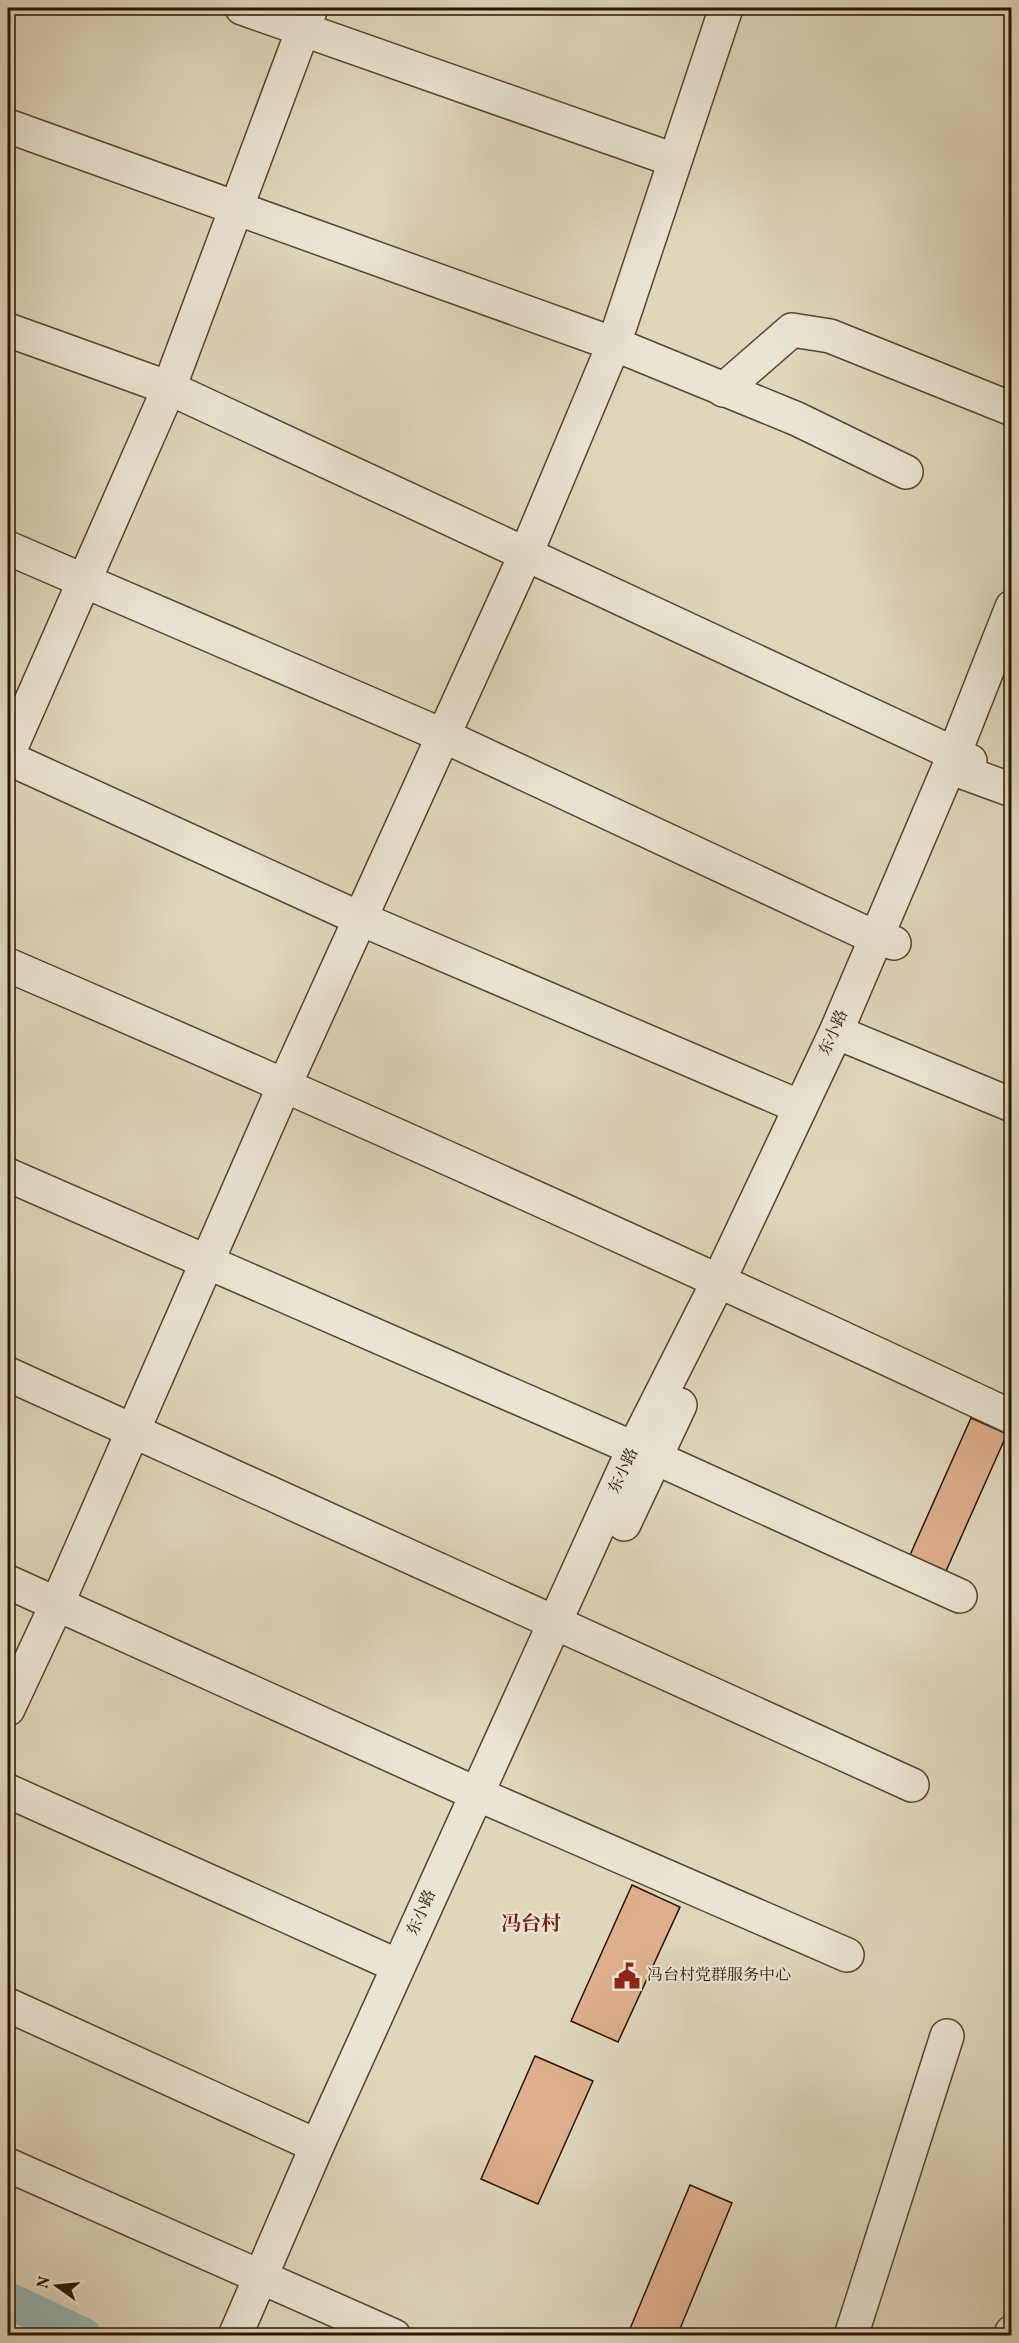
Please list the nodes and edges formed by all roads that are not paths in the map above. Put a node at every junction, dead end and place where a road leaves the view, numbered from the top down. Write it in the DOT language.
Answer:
graph roads {
  1 [pos="242,8"];
  2 [pos="726,8"];
  3 [pos="307,18"];
  4 [pos="8,126"];
  5 [pos="674,160"];
  6 [pos="237,207"];
  7 [pos="8,330"];
  8 [pos="614,344"];
  9 [pos="169,388"];
  10 [pos="723,390"];
  11 [pos="1011,409"];
  12 [pos="906,472"];
  13 [pos="8,548"];
  14 [pos="525,556"];
  15 [pos="84,582"];
  16 [pos="1011,607"];
  17 [pos="1007,647"];
  18 [pos="444,736"];
  19 [pos="8,756"];
  20 [pos="960,764"];
  21 [pos="1011,790"];
  22 [pos="361,919"];
  23 [pos="884,940"];
  24 [pos="8,965"];
  25 [pos="844,1035"];
  26 [pos="285,1084"];
  27 [pos="1011,1105"];
  28 [pos="800,1107"];
  29 [pos="8,1175"];
  30 [pos="206,1263"];
  31 [pos="727,1284"];
  32 [pos="8,1374"];
  33 [pos="1011,1417"];
  34 [pos="132,1429"];
  35 [pos="645,1453"];
  36 [pos="8,1582"];
  37 [pos="960,1596"];
  38 [pos="57,1604"];
  39 [pos="565,1625"];
  40 [pos="8,1709"];
  41 [pos="912,1785"];
  42 [pos="8,1791"];
  43 [pos="485,1797"];
  44 [pos="846,1955"];
  45 [pos="398,1966"];
  46 [pos="8,2005"];
  47 [pos="946,2036"];
  48 [pos="317,2146"];
  49 [pos="8,2165"];
  50 [pos="266,2279"];
  51 [pos="235,2336"];
  52 [pos="252,2336"];
  53 [pos="394,2336"];
  54 [pos="851,2336"];
  1 -- 3 [label="street"];
  2 -- 5 [label="street"];
  3 -- 5 [label="street"];
  3 -- 6 [label="street"];
  4 -- 6 [label="street"];
  5 -- 8 [label="street"];
  6 -- 8 [label="street"];
  6 -- 9 [label="street"];
  7 -- 9 [label="street"];
  8 -- 10 [label="street"];
  8 -- 14 [label="street"];
  9 -- 14 [label="street"];
  9 -- 15 [label="street"];
  10 -- 11 [label="street"];
  10 -- 12 [label="street"];
  13 -- 15 [label="street"];
  14 -- 18 [label="street"];
  14 -- 20 [label="street"];
  15 -- 18 [label="street"];
  15 -- 19 [label="street"];
  16 -- 17 [label="street, 东小路"];
  17 -- 20 [label="street, 东小路"];
  18 -- 22 [label="street"];
  18 -- 23 [label="street"];
  19 -- 22 [label="street"];
  20 -- 21 [label="street"];
  20 -- 23 [label="street, 东小路"];
  22 -- 26 [label="street"];
  22 -- 28 [label="street"];
  23 -- 25 [label="street, 东小路"];
  24 -- 26 [label="street"];
  25 -- 27 [label="street"];
  25 -- 28 [label="street, 东小路"];
  25 -- 31 [label="street, 东小路"];
  26 -- 30 [label="street"];
  26 -- 31 [label="street"];
  28 -- 31 [label="street, 东小路"];
  29 -- 30 [label="street"];
  30 -- 34 [label="street"];
  30 -- 35 [label="street"];
  31 -- 33 [label="street"];
  31 -- 35 [label="street, 东小路"];
  32 -- 34 [label="street"];
  34 -- 38 [label="street"];
  34 -- 39 [label="street"];
  35 -- 37 [label="street"];
  35 -- 39 [label="street, 东小路"];
  36 -- 38 [label="street"];
  38 -- 40 [label="street"];
  38 -- 43 [label="street"];
  39 -- 41 [label="street"];
  39 -- 43 [label="street, 东小路"];
  42 -- 45 [label="street"];
  43 -- 44 [label="street"];
  43 -- 45 [label="street, 东小路"];
  43 -- 50 [label="street, 东小路"];
  45 -- 48 [label="street, 东小路"];
  46 -- 48 [label="street"];
  47 -- 54 [label="street"];
  48 -- 50 [label="street, 东小路"];
  49 -- 50 [label="street"];
  50 -- 51 [label="street, 东小路"];
  50 -- 52 [label="street, 东小路"];
  50 -- 53 [label="street"];
}
